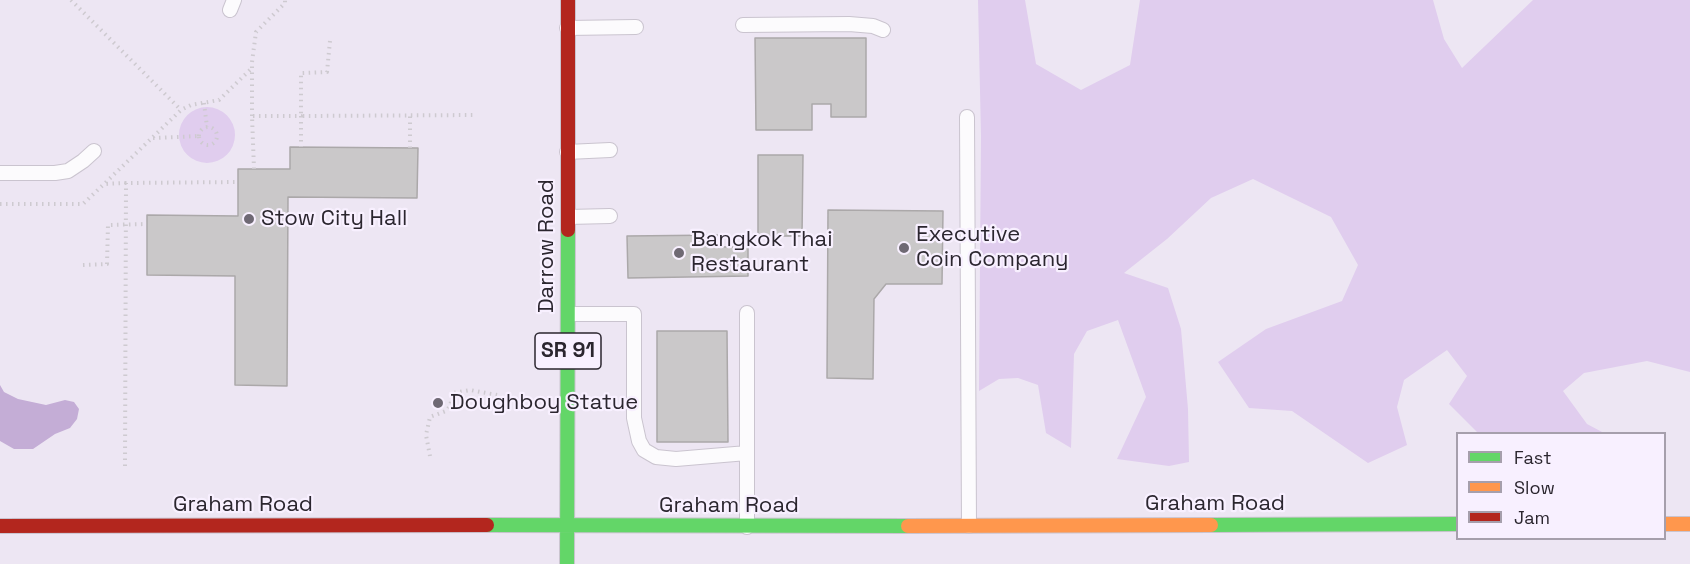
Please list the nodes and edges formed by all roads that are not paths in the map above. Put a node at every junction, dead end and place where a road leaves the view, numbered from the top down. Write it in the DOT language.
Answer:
graph roads {
  1 [pos="568,0"];
  2 [pos="742,25"];
  3 [pos="636,27"];
  4 [pos="567,28"];
  5 [pos="883,30"];
  6 [pos="967,117"];
  7 [pos="610,150"];
  8 [pos="94,151"];
  9 [pos="567,152"];
  10 [pos="0,173"];
  11 [pos="610,216"];
  12 [pos="568,217"];
  13 [pos="747,313"];
  14 [pos="568,314"];
  15 [pos="747,453"];
  16 [pos="1456,524"];
  17 [pos="1666,524"];
  18 [pos="1690,524"];
  19 [pos="0,525"];
  20 [pos="567,525"];
  21 [pos="969,526"];
  22 [pos="747,528"];
  23 [pos="567,564"];
  1 -- 4 [label="main road, Darrow Road / SR 91"];
  2 -- 5 [label="lane"];
  3 -- 4 [label="lane"];
  4 -- 9 [label="main road, Darrow Road / SR 91"];
  6 -- 21 [label="lane"];
  7 -- 9 [label="lane"];
  8 -- 10 [label="lane"];
  9 -- 12 [label="main road, Darrow Road / SR 91"];
  11 -- 12 [label="lane"];
  12 -- 14 [label="main road, Darrow Road / SR 91"];
  13 -- 15 [label="lane"];
  14 -- 15 [label="lane"];
  14 -- 20 [label="main road, Darrow Road / SR 91"];
  15 -- 22 [label="lane"];
  16 -- 21 [label="main road, Graham Road"];
  17 -- 18 [label="main road"];
  19 -- 20 [label="main road, Graham Road"];
  20 -- 22 [label="main road, Graham Road"];
  20 -- 23 [label="main road, Darrow Road / SR 91"];
  21 -- 22 [label="main road, Graham Road"];
}
